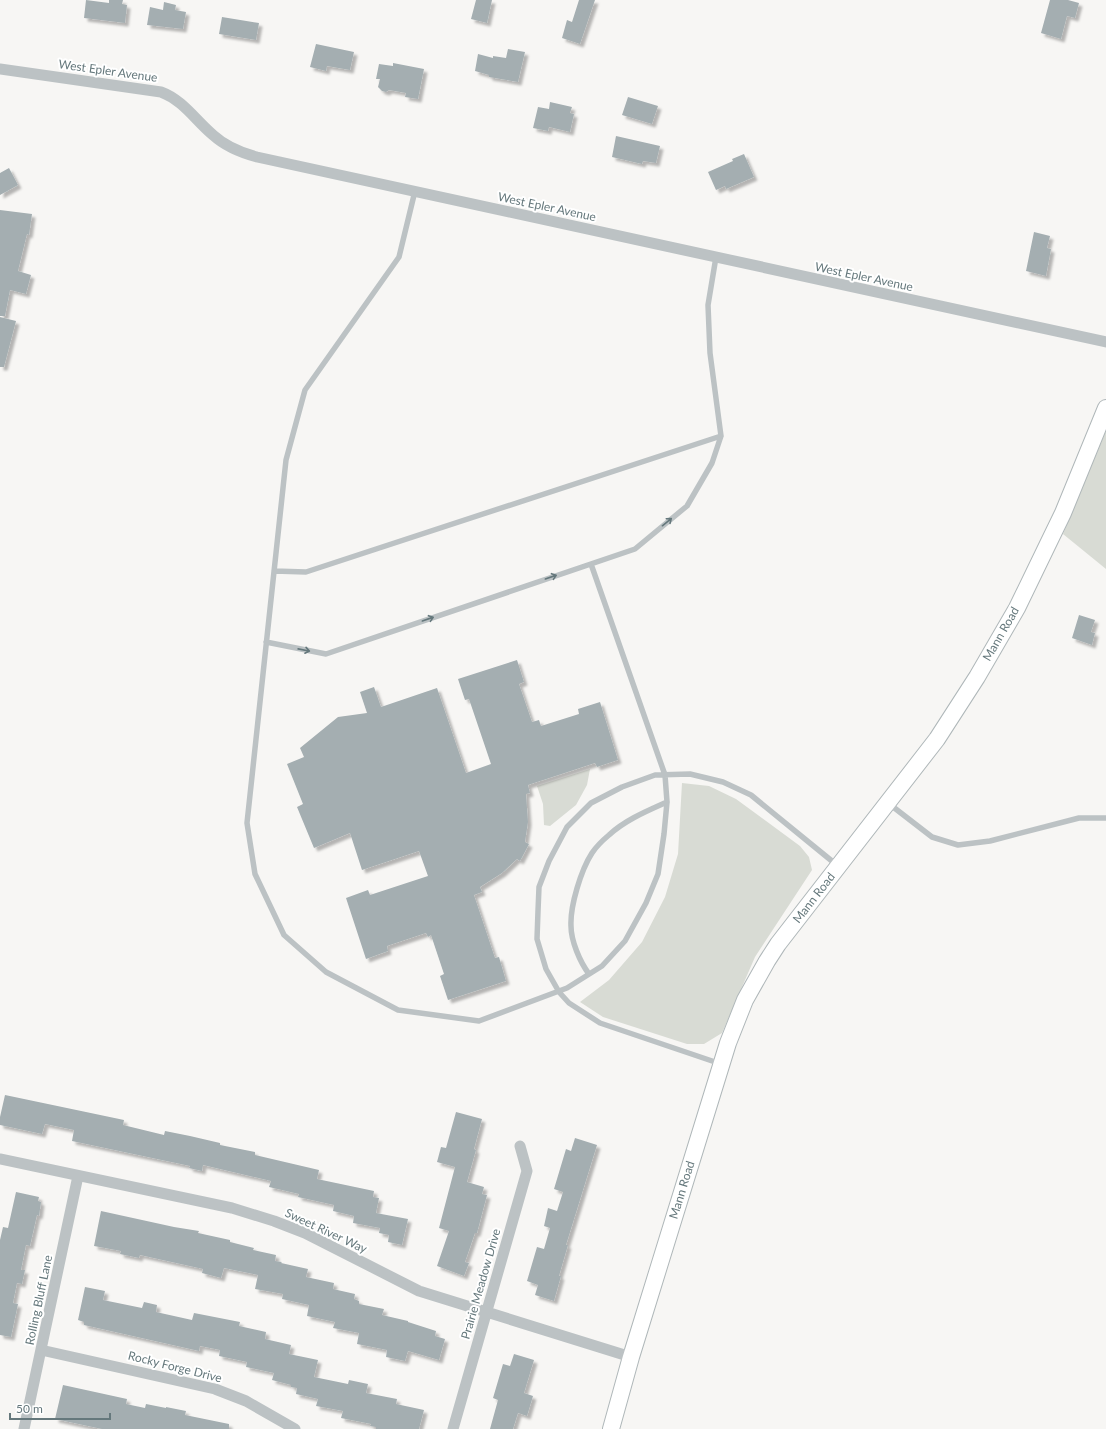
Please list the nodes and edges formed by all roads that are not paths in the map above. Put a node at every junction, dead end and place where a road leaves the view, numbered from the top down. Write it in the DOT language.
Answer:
graph roads {
  1 [pos="0,69"];
  2 [pos="415,191"];
  3 [pos="716,257"];
  4 [pos="1106,342"];
  5 [pos="1106,408"];
  6 [pos="721,436"];
  7 [pos="591,564"];
  8 [pos="274,571"];
  9 [pos="266,642"];
  10 [pos="666,775"];
  11 [pos="667,802"];
  12 [pos="888,803"];
  13 [pos="1106,818"];
  14 [pos="838,866"];
  15 [pos="589,974"];
  16 [pos="559,992"];
  17 [pos="721,1064"];
  18 [pos="520,1146"];
  19 [pos="0,1159"];
  20 [pos="78,1176"];
  21 [pos="486,1312"];
  22 [pos="41,1350"];
  23 [pos="631,1357"];
  24 [pos="24,1429"];
  25 [pos="295,1429"];
  26 [pos="453,1429"];
  27 [pos="611,1429"];
  1 -- 2 [label="street, West Epler Avenue"];
  2 -- 3 [label="street, West Epler Avenue"];
  2 -- 8 [label="lane"];
  3 -- 4 [label="street, West Epler Avenue"];
  3 -- 6 [label="lane"];
  5 -- 12 [label="main road, Mann Road"];
  7 -- 6 [label="lane, one-way"];
  6 -- 8 [label="lane"];
  9 -- 7 [label="lane, one-way"];
  7 -- 10 [label="lane"];
  8 -- 9 [label="lane"];
  9 -- 16 [label="lane"];
  10 -- 11 [label="lane"];
  10 -- 14 [label="lane"];
  10 -- 16 [label="lane"];
  11 -- 15 [label="lane"];
  11 -- 15 [label="lane"];
  12 -- 13 [label="lane"];
  12 -- 14 [label="main road, Mann Road"];
  14 -- 17 [label="main road, Mann Road"];
  15 -- 16 [label="lane"];
  16 -- 17 [label="lane"];
  17 -- 23 [label="main road, Mann Road"];
  18 -- 21 [label="street, Prairie Meadow Drive"];
  19 -- 20 [label="street, Sweet River Way"];
  20 -- 21 [label="street, Sweet River Way"];
  20 -- 22 [label="street, Rolling Bluff Lane"];
  21 -- 23 [label="street, Sweet River Way"];
  21 -- 26 [label="street, Prairie Meadow Drive"];
  22 -- 24 [label="street, Rolling Bluff Lane"];
  22 -- 25 [label="street, Rocky Forge Drive"];
  23 -- 27 [label="main road, Mann Road"];
}
